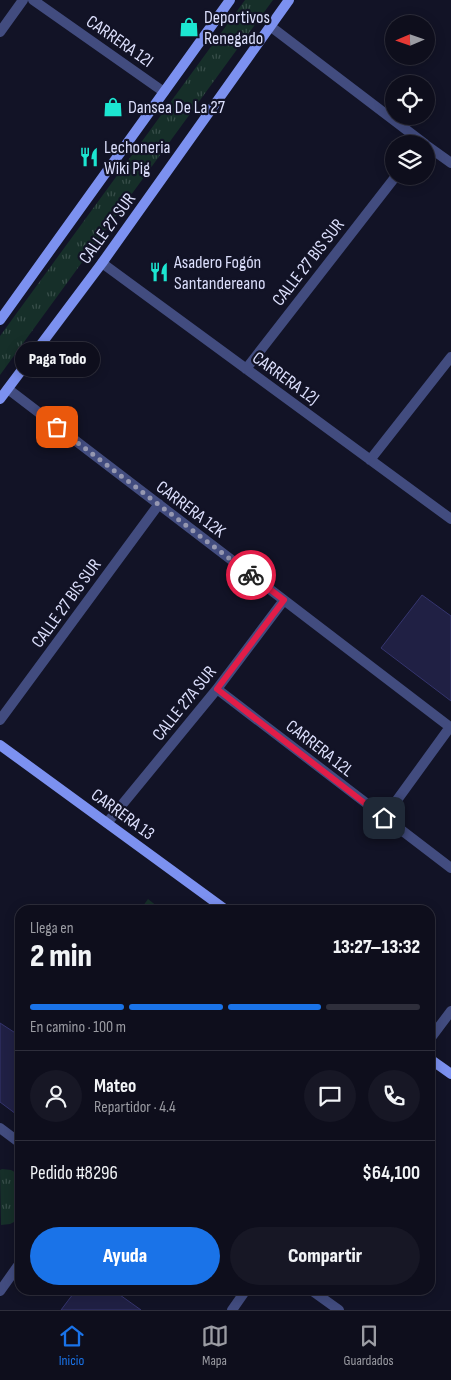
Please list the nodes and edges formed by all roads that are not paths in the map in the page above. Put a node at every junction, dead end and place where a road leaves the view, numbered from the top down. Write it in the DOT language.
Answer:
graph roads {
  1 [pos="23,0"];
  2 [pos="33,0"];
  3 [pos="230,0"];
  4 [pos="289,0"];
  5 [pos="270,26"];
  6 [pos="0,32"];
  7 [pos="164,92"];
  8 [pos="413,135"];
  9 [pos="435,151"];
  10 [pos="451,163"];
  11 [pos="389,185"];
  12 [pos="102,263"];
  13 [pos="0,320"];
  14 [pos="451,357"];
  15 [pos="246,369"];
  16 [pos="8,389"];
  17 [pos="0,399"];
  18 [pos="370,460"];
  19 [pos="159,504"];
  20 [pos="451,518"];
  21 [pos="284,600"];
  22 [pos="217,689"];
  23 [pos="0,720"];
  24 [pos="450,727"];
  25 [pos="0,745"];
  26 [pos="384,818"];
  27 [pos="107,823"];
  28 [pos="451,868"];
  29 [pos="219,905"];
  30 [pos="451,1011"];
  31 [pos="435,1032"];
  32 [pos="435,1063"];
  33 [pos="451,1074"];
  34 [pos="0,1128"];
  35 [pos="15,1139"];
  36 [pos="15,1270"];
  37 [pos="0,1292"];
  38 [pos="242,1295"];
  39 [pos="318,1295"];
  40 [pos="232,1310"];
  41 [pos="339,1310"];
  1 -- 6 [label="street"];
  2 -- 7 [label="street, CARRERA 12I"];
  3 -- 7 [label="main road, CALLE 27 SUR"];
  4 -- 5 [label="main road, CALLE 27 SUR"];
  5 -- 8 [label="street"];
  5 -- 12 [label="main road, CALLE 27 SUR"];
  7 -- 13 [label="main road, CALLE 27 SUR"];
  9 -- 10 [label="street"];
  11 -- 15 [label="street, CALLE 27 BIS SUR"];
  12 -- 15 [label="street, CARRERA 12J"];
  12 -- 16 [label="main road, CALLE 27 SUR"];
  14 -- 18 [label="street"];
  15 -- 18 [label="street, CARRERA 12J"];
  16 -- 17 [label="main road, CALLE 27 SUR"];
  16 -- 19 [label="street, CARRERA 12K"];
  18 -- 20 [label="street, CARRERA 12J"];
  19 -- 21 [label="street, CARRERA 12K"];
  19 -- 23 [label="street, CALLE 27 BIS SUR"];
  21 -- 22 [label="street, CALLE 27A SUR"];
  21 -- 24 [label="street, CARRERA 12K"];
  22 -- 26 [label="street, CARRERA 12L"];
  22 -- 27 [label="street, CALLE 27A SUR"];
  24 -- 26 [label="street"];
  25 -- 27 [label="main road, CARRERA 13"];
  26 -- 28 [label="street, CARRERA 12L"];
  27 -- 29 [label="main road, CARRERA 13"];
  30 -- 31 [label="street"];
  32 -- 33 [label="main road"];
  34 -- 35 [label="street"];
  36 -- 37 [label="street"];
  38 -- 40 [label="street"];
  39 -- 41 [label="street"];
}
